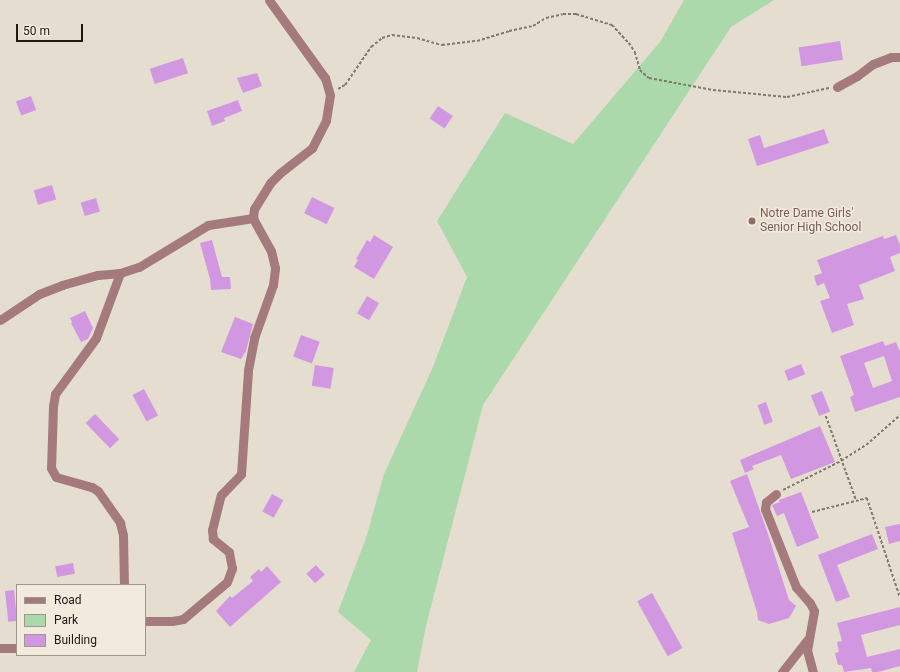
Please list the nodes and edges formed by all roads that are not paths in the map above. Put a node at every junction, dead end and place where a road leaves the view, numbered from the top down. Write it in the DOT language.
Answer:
graph roads {
  1 [pos="269,0"];
  2 [pos="900,57"];
  3 [pos="837,87"];
  4 [pos="253,218"];
  5 [pos="120,273"];
  6 [pos="0,320"];
  7 [pos="776,494"];
  8 [pos="124,584"];
  9 [pos="146,621"];
  10 [pos="808,639"];
  11 [pos="0,648"];
  12 [pos="16,648"];
  13 [pos="782,672"];
  14 [pos="813,672"];
  1 -- 4 [label="street"];
  2 -- 3 [label="street"];
  4 -- 5 [label="street"];
  4 -- 9 [label="street"];
  5 -- 6 [label="street"];
  5 -- 8 [label="street"];
  7 -- 10 [label="street"];
  10 -- 13 [label="street"];
  10 -- 14 [label="street"];
  11 -- 12 [label="street"];
}
